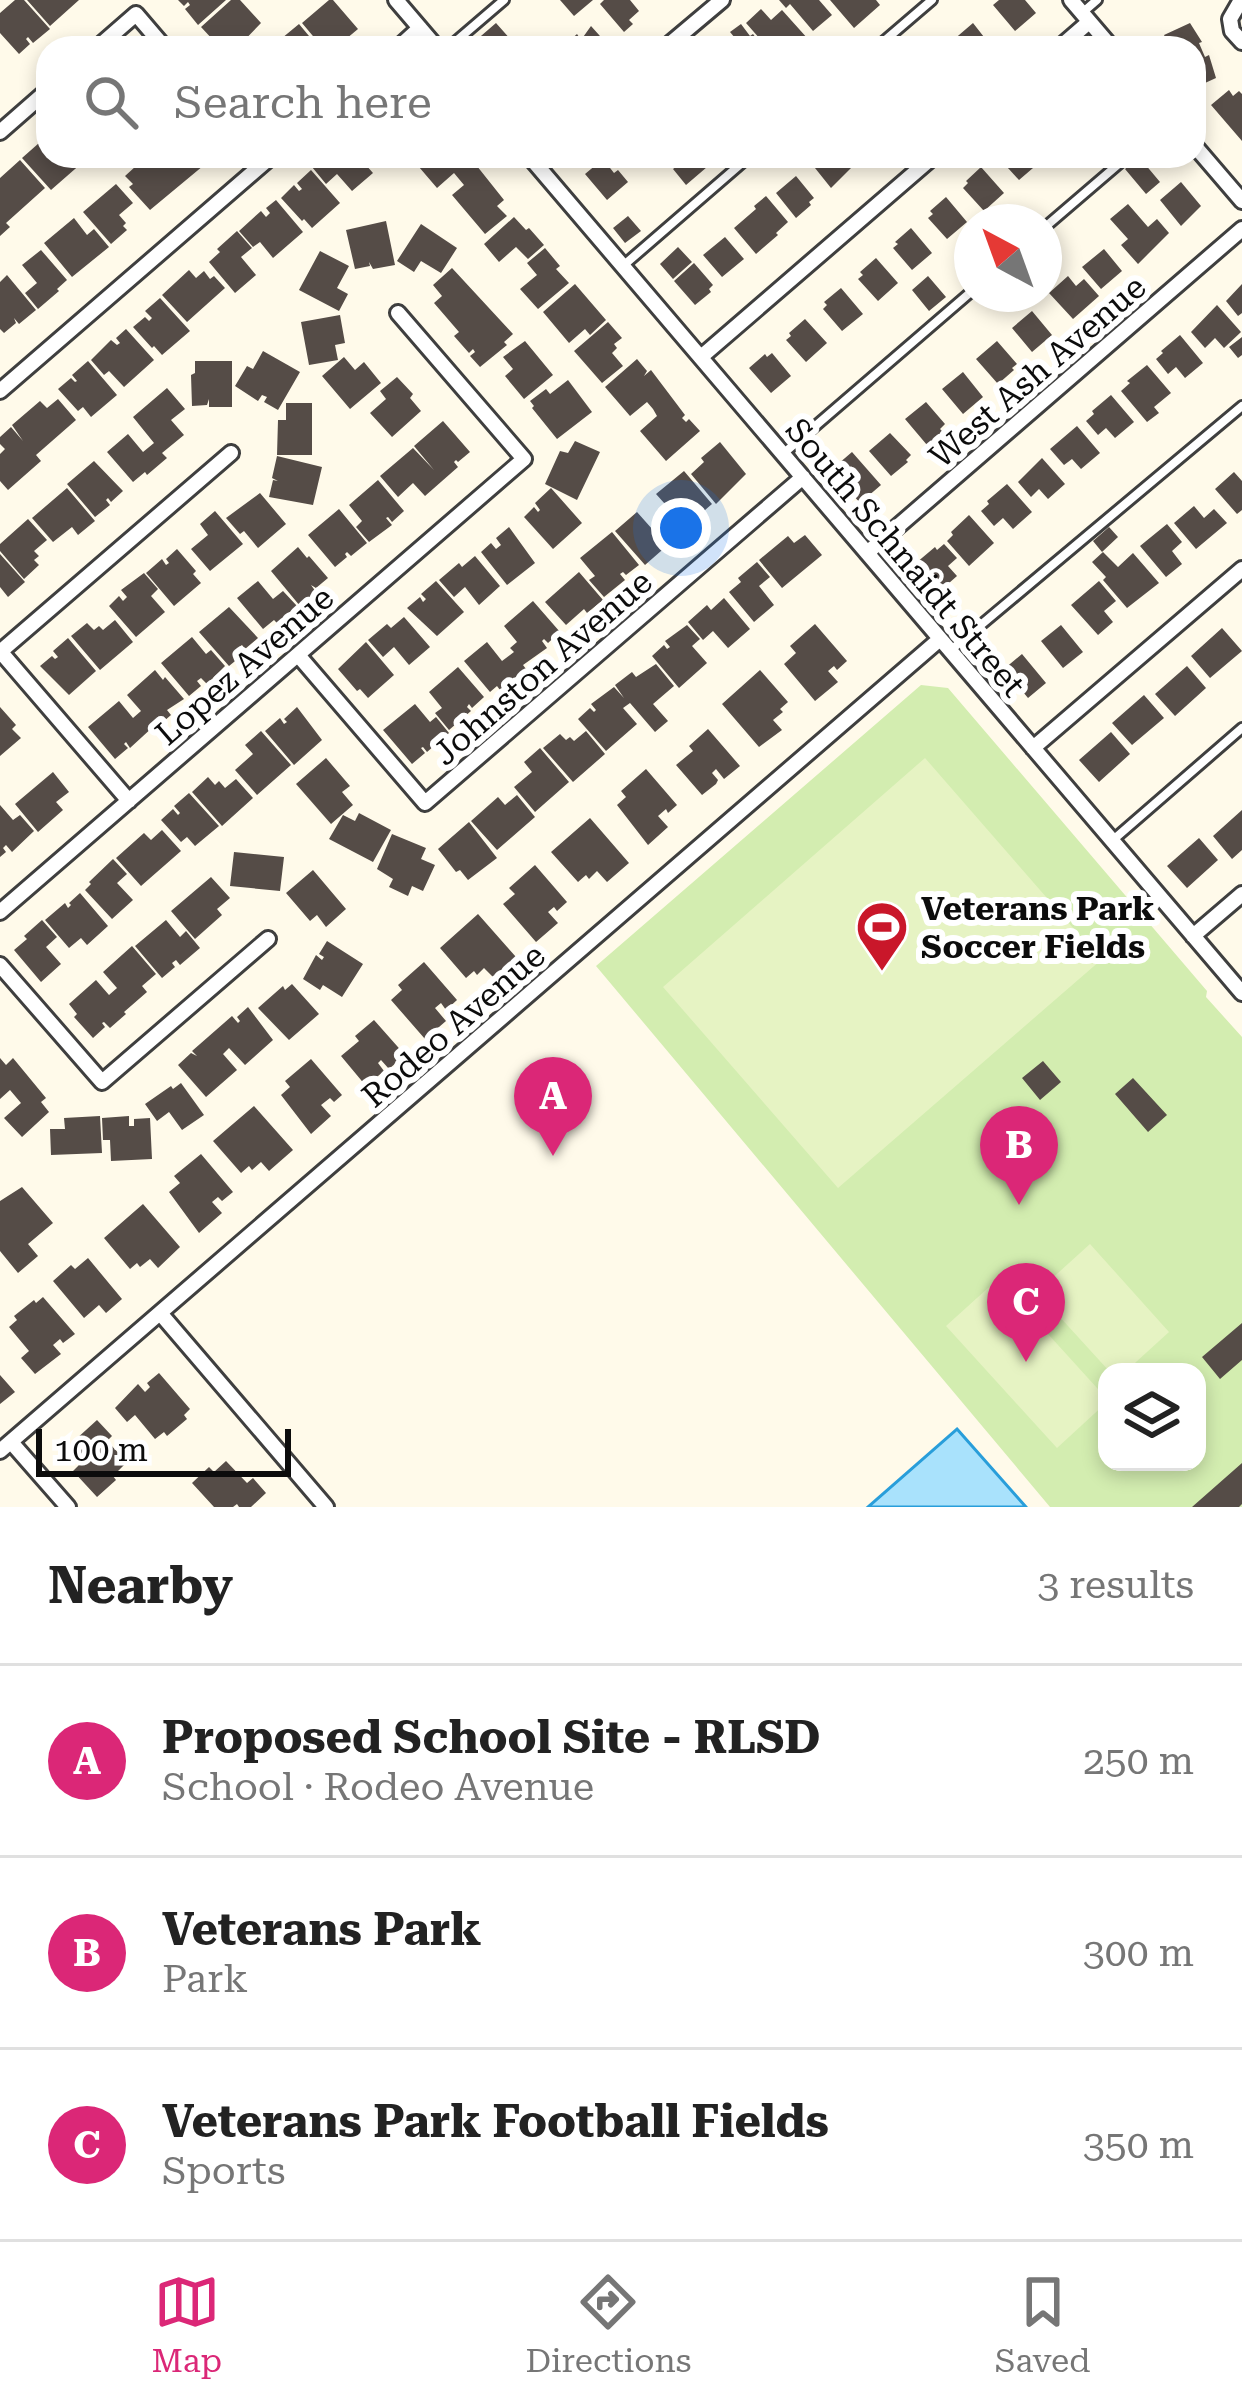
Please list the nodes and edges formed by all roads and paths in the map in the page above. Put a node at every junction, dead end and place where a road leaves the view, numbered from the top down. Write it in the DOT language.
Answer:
graph roads {
  1 [pos="396,0"];
  2 [pos="504,0"];
  3 [pos="722,0"];
  4 [pos="932,0"];
  5 [pos="1071,0"];
  6 [pos="1097,0"];
  7 [pos="1241,0"];
  8 [pos="1086,17"];
  9 [pos="420,28"];
  10 [pos="111,36"];
  11 [pos="155,36"];
  12 [pos="411,36"];
  13 [pos="427,36"];
  14 [pos="462,36"];
  15 [pos="679,36"];
  16 [pos="890,36"];
  17 [pos="1069,36"];
  18 [pos="1102,36"];
  19 [pos="1242,42"];
  20 [pos="36,100"];
  21 [pos="0,131"];
  22 [pos="1206,159"];
  23 [pos="254,168"];
  24 [pos="542,168"];
  25 [pos="737,168"];
  26 [pos="920,168"];
  27 [pos="1113,168"];
  28 [pos="1242,201"];
  29 [pos="1062,212"];
  30 [pos="1242,229"];
  31 [pos="623,266"];
  32 [pos="954,306"];
  33 [pos="398,314"];
  34 [pos="700,357"];
  35 [pos="0,391"];
  36 [pos="1242,406"];
  37 [pos="231,453"];
  38 [pos="783,454"];
  39 [pos="803,477"];
  40 [pos="867,553"];
  41 [pos="1242,568"];
  42 [pos="945,645"];
  43 [pos="0,652"];
  44 [pos="298,656"];
  45 [pos="1242,728"];
  46 [pos="1034,748"];
  47 [pos="129,801"];
  48 [pos="1112,841"];
  49 [pos="1242,894"];
  50 [pos="0,912"];
  51 [pos="1193,936"];
  52 [pos="268,939"];
  53 [pos="0,964"];
  54 [pos="1242,993"];
  55 [pos="160,1313"];
  56 [pos="6,1447"];
  57 [pos="68,1507"];
  58 [pos="326,1507"];
  1 -- 9 [label="street"];
  2 -- 14 [label="lane"];
  3 -- 15 [label="street"];
  4 -- 16 [label="lane"];
  5 -- 8 [label="street"];
  6 -- 8 [label="lane"];
  7 -- 19 [label="street"];
  8 -- 17 [label="street"];
  8 -- 18 [label="street"];
  9 -- 12 [label="street"];
  9 -- 13 [label="street"];
  10 -- 11 [label="street"];
  20 -- 21 [label="street"];
  22 -- 28 [label="street"];
  23 -- 35 [label="street"];
  24 -- 31 [label="street, South Schnaidt Street"];
  25 -- 31 [label="lane"];
  26 -- 34 [label="street"];
  27 -- 29 [label="lane"];
  30 -- 40 [label="street, West Ash Avenue"];
  31 -- 34 [label="street, South Schnaidt Street"];
  32 -- 38 [label="lane"];
  33 -- 44 [label="street, Lopez Avenue"];
  34 -- 38 [label="street, South Schnaidt Street"];
  36 -- 42 [label="lane"];
  37 -- 43 [label="street"];
  38 -- 39 [label="street, South Schnaidt Street"];
  39 -- 40 [label="street, South Schnaidt Street"];
  39 -- 44 [label="street, Johnston Avenue"];
  40 -- 42 [label="street, South Schnaidt Street"];
  41 -- 46 [label="street"];
  42 -- 46 [label="street, South Schnaidt Street"];
  42 -- 55 [label="street, Rodeo Avenue"];
  43 -- 47 [label="street"];
  44 -- 47 [label="street, Lopez Avenue"];
  45 -- 48 [label="lane"];
  46 -- 48 [label="street, South Schnaidt Street"];
  47 -- 50 [label="street, Lopez Avenue"];
  48 -- 51 [label="street, South Schnaidt Street"];
  49 -- 51 [label="street"];
  51 -- 54 [label="street, South Schnaidt Street"];
  52 -- 53 [label="street"];
  55 -- 56 [label="street, Rodeo Avenue"];
  55 -- 58 [label="street"];
  56 -- 57 [label="street"];
}
